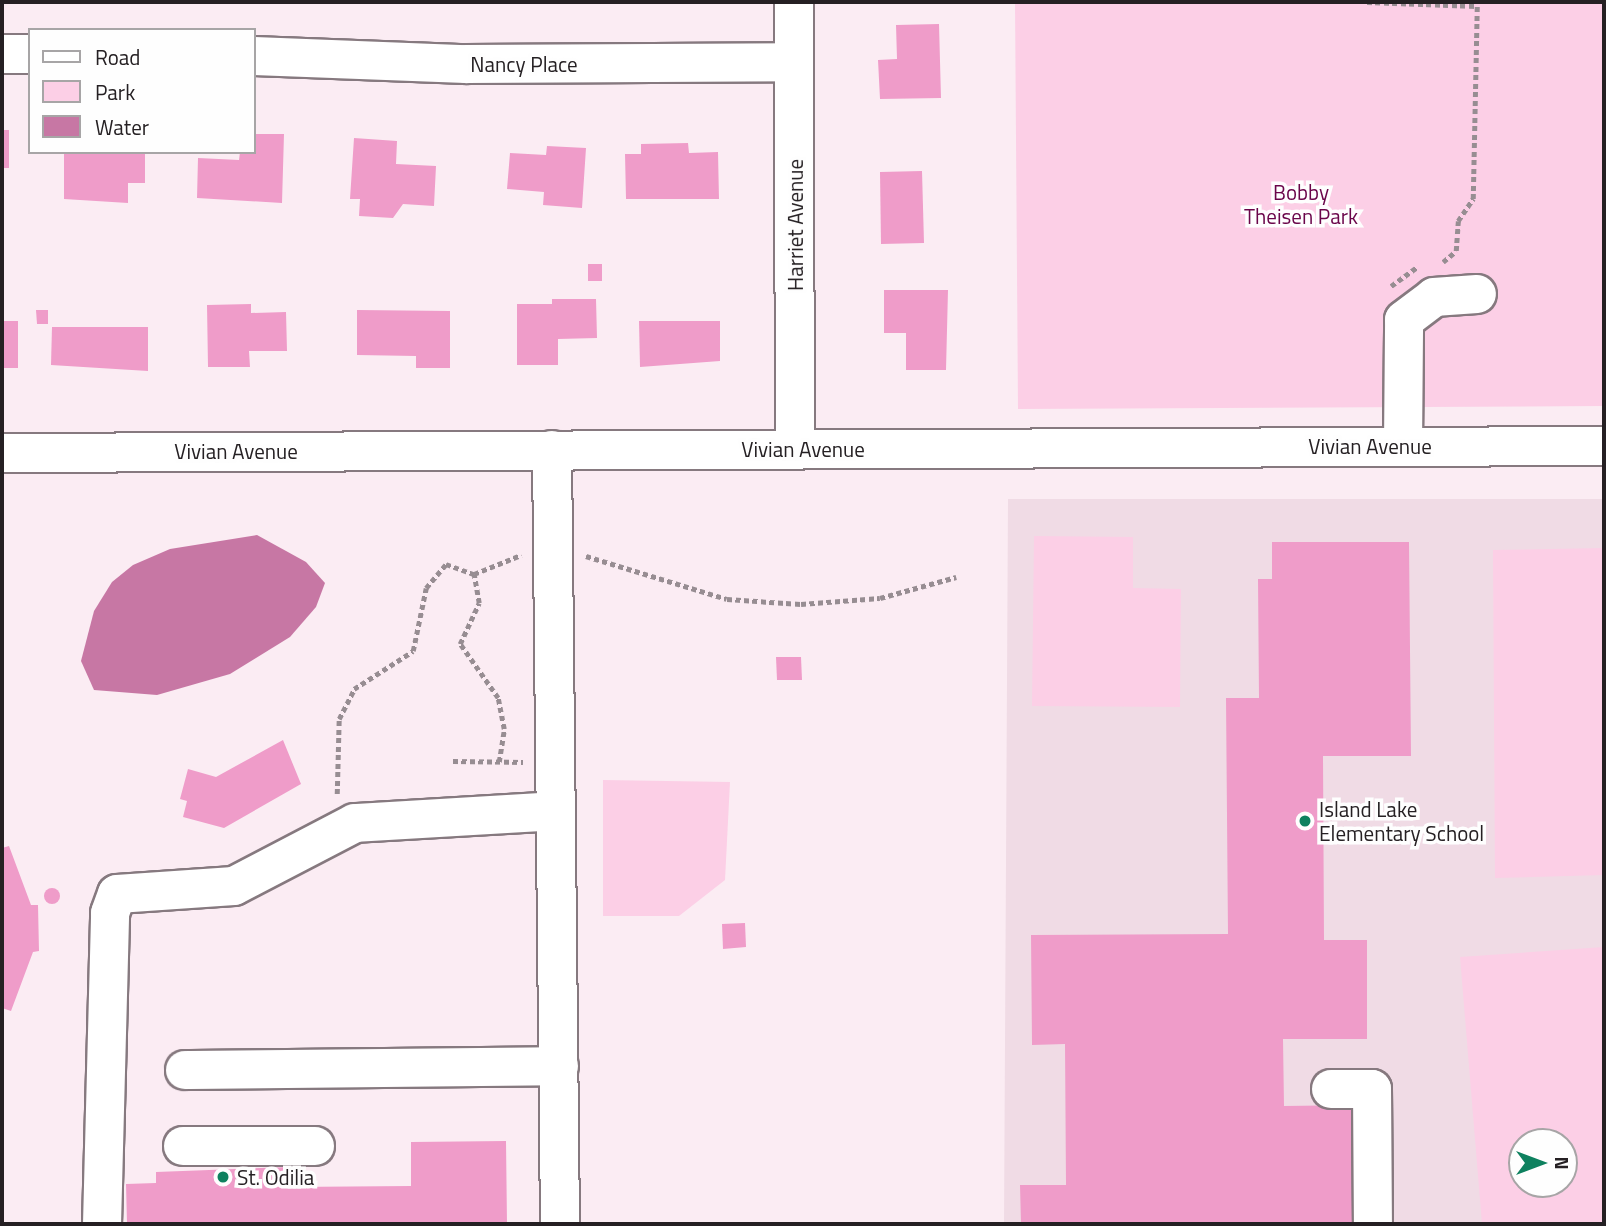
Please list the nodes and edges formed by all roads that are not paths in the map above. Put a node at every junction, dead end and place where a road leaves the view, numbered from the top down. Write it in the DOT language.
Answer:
graph roads {
  1 [pos="794,2"];
  2 [pos="2,54"];
  3 [pos="28,54"];
  4 [pos="256,56"];
  5 [pos="794,62"];
  6 [pos="1478,294"];
  7 [pos="1403,446"];
  8 [pos="1604,446"];
  9 [pos="795,449"];
  10 [pos="552,450"];
  11 [pos="2,453"];
  12 [pos="556,811"];
  13 [pos="559,1066"];
  14 [pos="185,1070"];
  15 [pos="1331,1088"];
  16 [pos="183,1146"];
  17 [pos="315,1146"];
  18 [pos="102,1224"];
  19 [pos="561,1224"];
  20 [pos="1373,1224"];
  1 -- 5 [label="street, Harriet Avenue"];
  2 -- 3 [label="street"];
  4 -- 5 [label="street, Nancy Place"];
  5 -- 9 [label="street, Harriet Avenue"];
  6 -- 7 [label="street"];
  7 -- 8 [label="street, Vivian Avenue"];
  7 -- 9 [label="street, Vivian Avenue"];
  9 -- 10 [label="street, Vivian Avenue"];
  10 -- 11 [label="street, Vivian Avenue"];
  10 -- 12 [label="street"];
  12 -- 13 [label="street"];
  12 -- 18 [label="street"];
  13 -- 14 [label="street"];
  13 -- 19 [label="street"];
  15 -- 20 [label="street"];
  16 -- 17 [label="street"];
}
